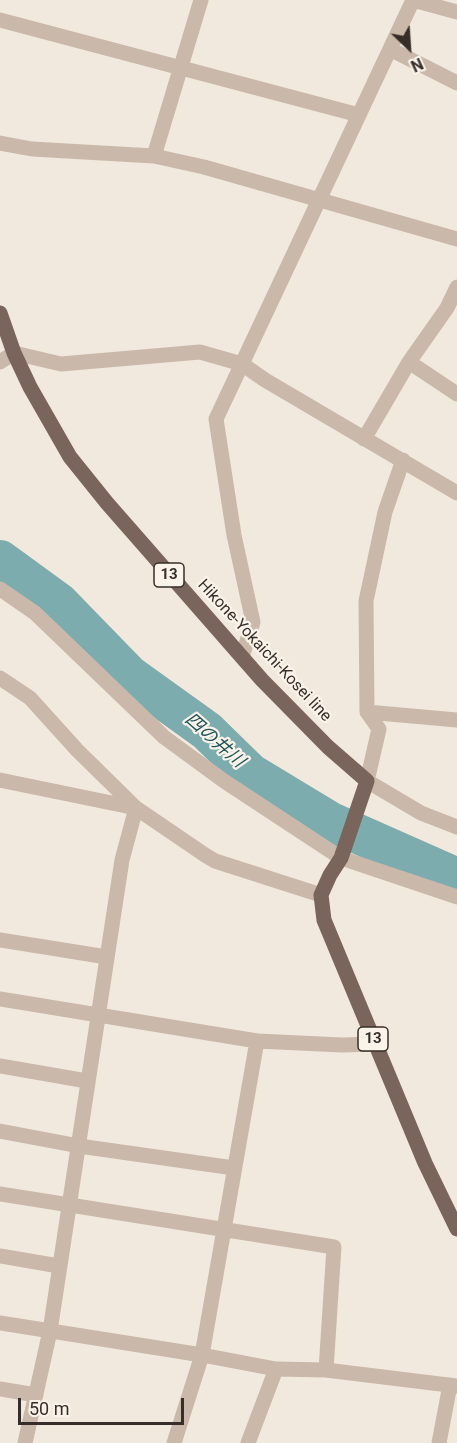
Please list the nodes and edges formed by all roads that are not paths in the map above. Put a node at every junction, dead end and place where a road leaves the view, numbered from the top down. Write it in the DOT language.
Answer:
graph roads {
  1 [pos="201,0"];
  2 [pos="413,0"];
  3 [pos="457,12"];
  4 [pos="0,20"];
  5 [pos="390,49"];
  6 [pos="180,66"];
  7 [pos="457,83"];
  8 [pos="359,115"];
  9 [pos="0,143"];
  10 [pos="154,156"];
  11 [pos="319,200"];
  12 [pos="457,239"];
  13 [pos="457,287"];
  14 [pos="452,311"];
  15 [pos="0,313"];
  16 [pos="14,353"];
  17 [pos="0,362"];
  18 [pos="409,362"];
  19 [pos="242,363"];
  20 [pos="457,394"];
  21 [pos="364,439"];
  22 [pos="403,460"];
  23 [pos="457,492"];
  24 [pos="0,589"];
  25 [pos="242,657"];
  26 [pos="0,678"];
  27 [pos="367,712"];
  28 [pos="457,720"];
  29 [pos="0,780"];
  30 [pos="368,781"];
  31 [pos="136,808"];
  32 [pos="457,827"];
  33 [pos="343,853"];
  34 [pos="321,895"];
  35 [pos="457,897"];
  36 [pos="0,940"];
  37 [pos="106,957"];
  38 [pos="0,999"];
  39 [pos="98,1015"];
  40 [pos="257,1041"];
  41 [pos="376,1044"];
  42 [pos="0,1066"];
  43 [pos="87,1081"];
  44 [pos="0,1131"];
  45 [pos="79,1146"];
  46 [pos="234,1168"];
  47 [pos="0,1194"];
  48 [pos="69,1206"];
  49 [pos="225,1229"];
  50 [pos="457,1229"];
  51 [pos="0,1256"];
  52 [pos="59,1266"];
  53 [pos="0,1323"];
  54 [pos="50,1331"];
  55 [pos="202,1355"];
  56 [pos="276,1369"];
  57 [pos="326,1370"];
  58 [pos="454,1385"];
  59 [pos="0,1389"];
  60 [pos="36,1395"];
  61 [pos="25,1443"];
  62 [pos="174,1443"];
  63 [pos="248,1443"];
  64 [pos="439,1443"];
  1 -- 6 [label="street"];
  2 -- 3 [label="street"];
  2 -- 5 [label="street"];
  4 -- 6 [label="street"];
  5 -- 7 [label="street"];
  5 -- 8 [label="street"];
  6 -- 8 [label="street"];
  6 -- 10 [label="street"];
  8 -- 11 [label="street"];
  9 -- 10 [label="street"];
  10 -- 11 [label="street"];
  11 -- 12 [label="street"];
  11 -- 19 [label="street"];
  13 -- 14 [label="street"];
  14 -- 18 [label="street"];
  15 -- 16 [label="main road, Hikone-Yokaichi-Kosei line / 13"];
  16 -- 17 [label="street"];
  16 -- 19 [label="street"];
  16 -- 25 [label="main road, Hikone-Yokaichi-Kosei line / 13"];
  18 -- 20 [label="street"];
  18 -- 21 [label="street"];
  19 -- 21 [label="street"];
  19 -- 25 [label="street"];
  21 -- 22 [label="street"];
  22 -- 23 [label="street"];
  22 -- 27 [label="street"];
  24 -- 33 [label="street"];
  25 -- 30 [label="main road, Hikone-Yokaichi-Kosei line / 13"];
  26 -- 31 [label="street"];
  27 -- 28 [label="street"];
  27 -- 30 [label="street"];
  29 -- 31 [label="street"];
  30 -- 32 [label="street"];
  30 -- 33 [label="main road"];
  31 -- 34 [label="street"];
  31 -- 37 [label="street"];
  33 -- 34 [label="main road"];
  33 -- 35 [label="street"];
  34 -- 41 [label="main road, 13"];
  36 -- 37 [label="street"];
  37 -- 39 [label="street"];
  38 -- 39 [label="street"];
  39 -- 40 [label="street"];
  39 -- 43 [label="street"];
  40 -- 41 [label="street"];
  40 -- 46 [label="street"];
  41 -- 50 [label="main road, 13"];
  42 -- 43 [label="street"];
  43 -- 45 [label="street"];
  44 -- 45 [label="street"];
  45 -- 46 [label="street"];
  45 -- 48 [label="street"];
  46 -- 49 [label="street"];
  47 -- 48 [label="street"];
  48 -- 49 [label="street"];
  48 -- 52 [label="street"];
  49 -- 55 [label="street"];
  49 -- 57 [label="street"];
  51 -- 52 [label="street"];
  52 -- 54 [label="street"];
  53 -- 54 [label="street"];
  54 -- 55 [label="street"];
  54 -- 60 [label="street"];
  55 -- 56 [label="street"];
  55 -- 62 [label="street"];
  56 -- 57 [label="street"];
  56 -- 63 [label="street"];
  57 -- 58 [label="street"];
  58 -- 64 [label="street"];
  59 -- 60 [label="street"];
  60 -- 61 [label="street"];
}
